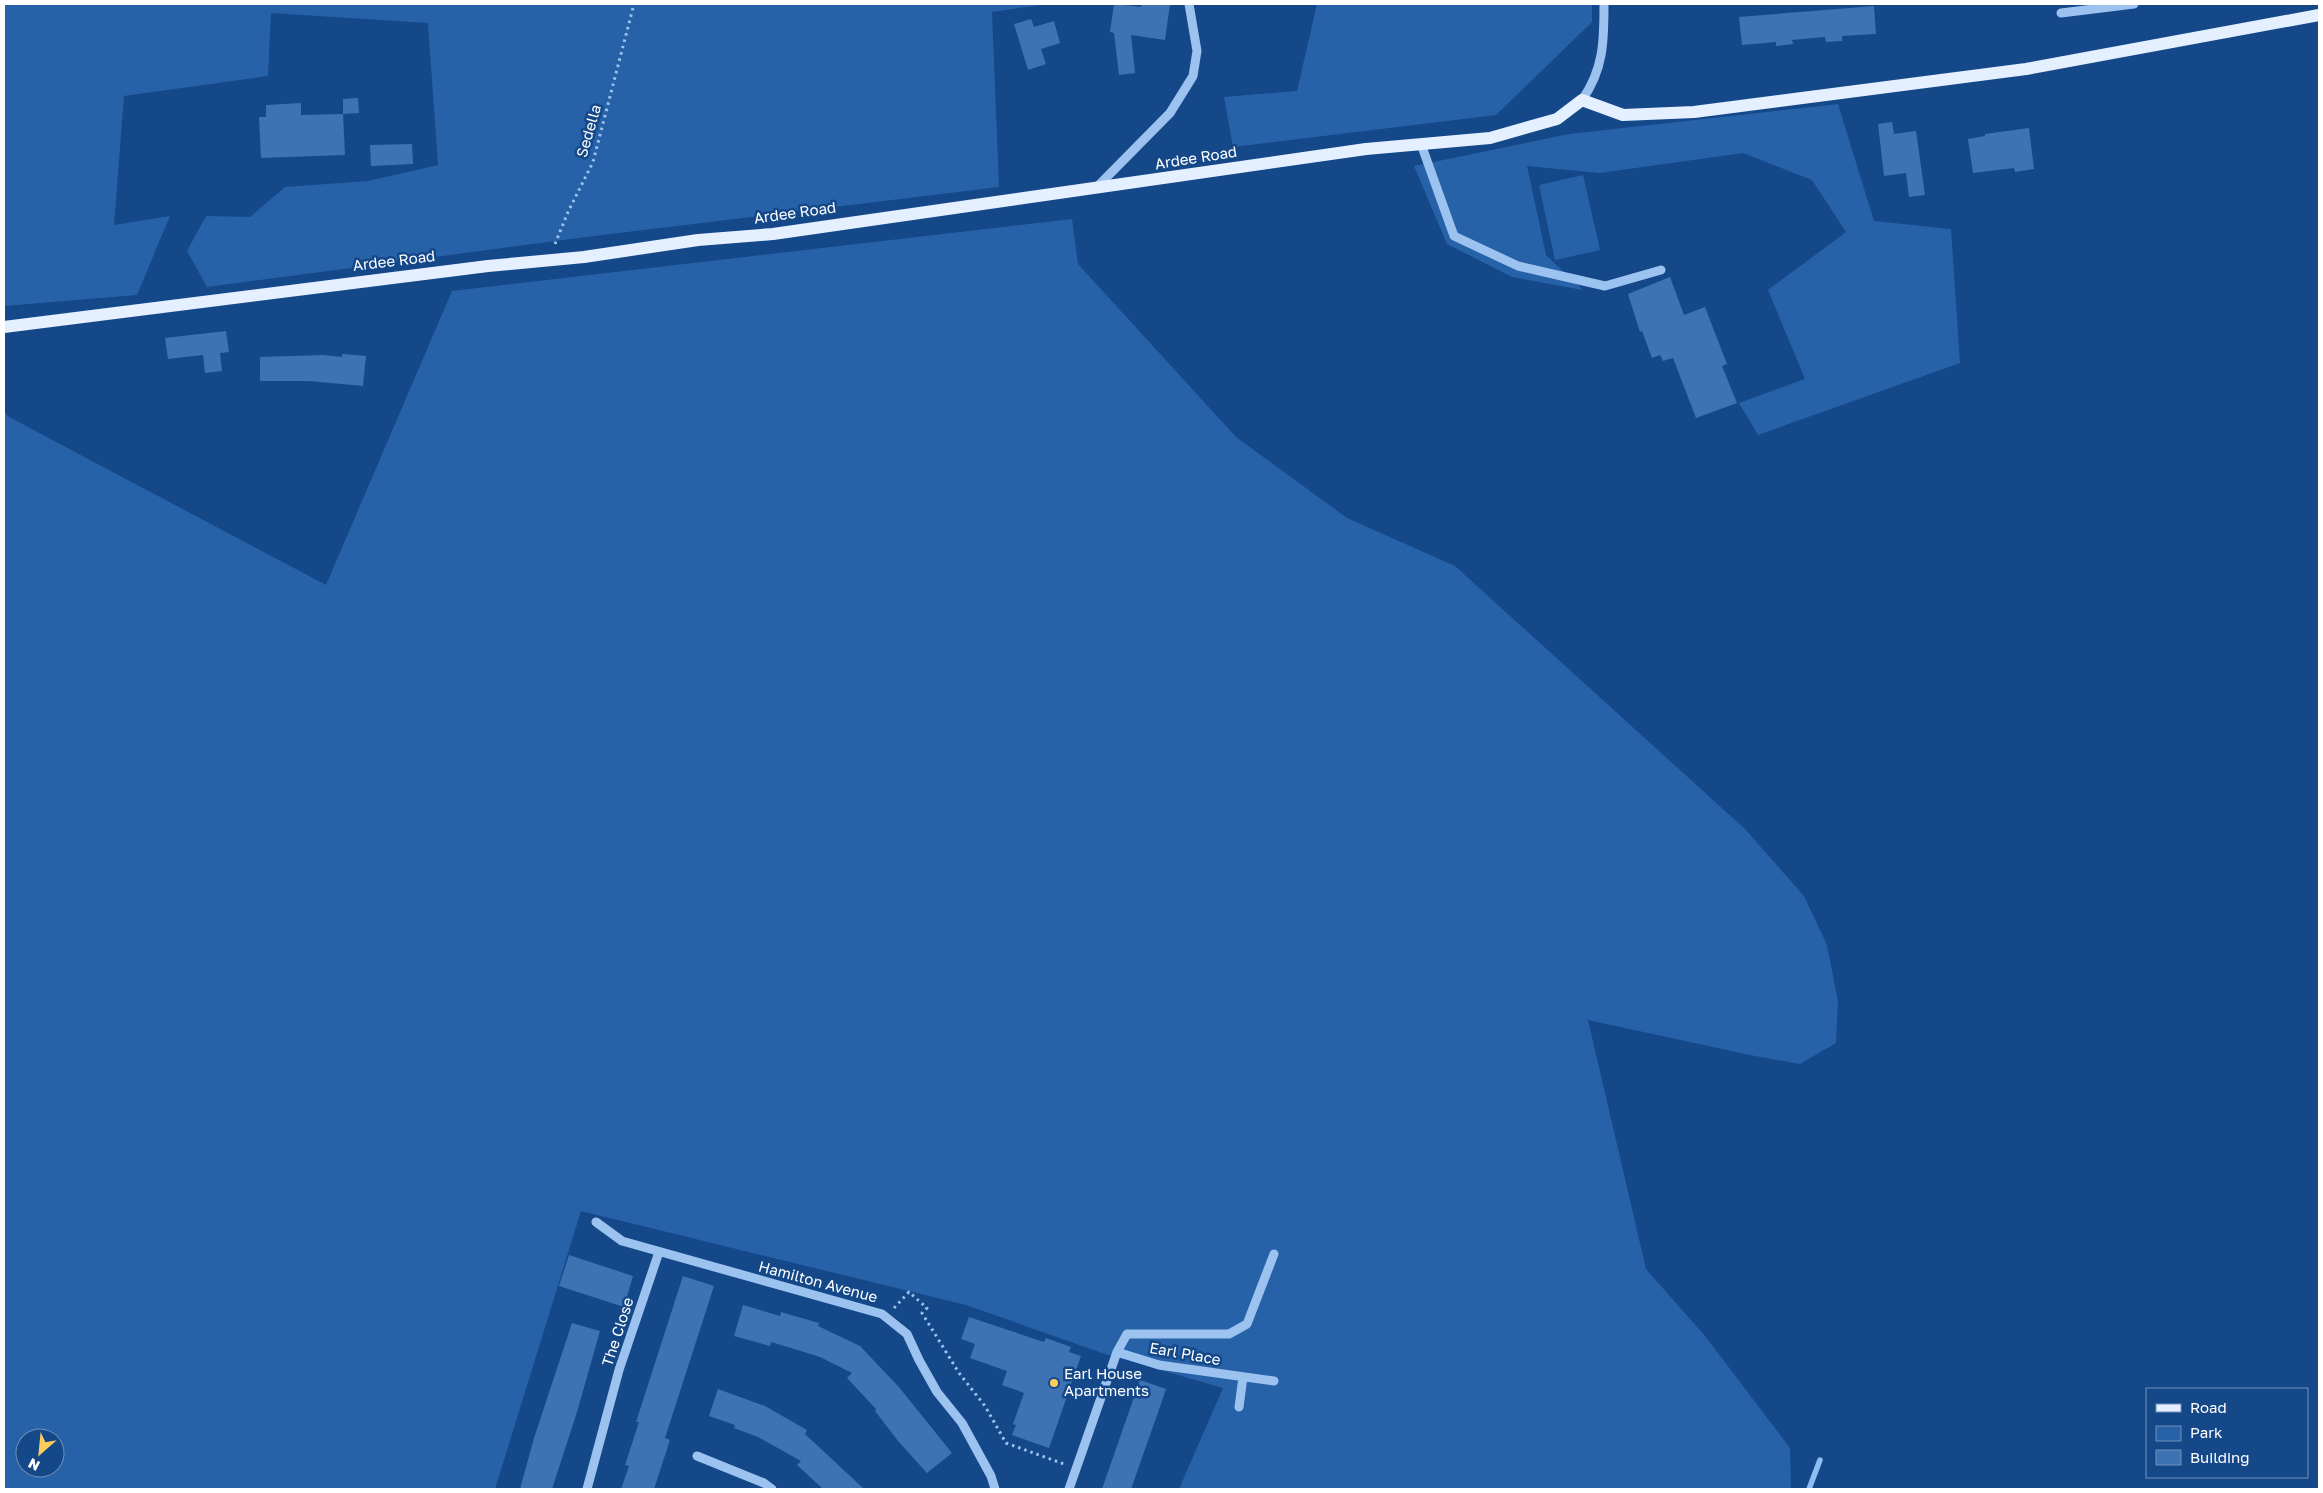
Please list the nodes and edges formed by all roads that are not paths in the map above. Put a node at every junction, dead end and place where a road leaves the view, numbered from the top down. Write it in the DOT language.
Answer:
graph roads {
  1 [pos="1189,4"];
  2 [pos="1604,4"];
  3 [pos="2134,4"];
  4 [pos="2061,13"];
  5 [pos="2319,15"];
  6 [pos="1582,100"];
  7 [pos="1421,144"];
  8 [pos="1095,189"];
  9 [pos="1661,270"];
  10 [pos="4,327"];
  11 [pos="596,1222"];
  12 [pos="659,1252"];
  13 [pos="1274,1254"];
  14 [pos="1117,1352"];
  15 [pos="1243,1377"];
  16 [pos="1274,1382"];
  17 [pos="1239,1407"];
  18 [pos="697,1456"];
  19 [pos="587,1489"];
  20 [pos="772,1489"];
  21 [pos="995,1489"];
  22 [pos="1069,1489"];
  1 -- 8 [label="street"];
  2 -- 6 [label="street"];
  3 -- 4 [label="street"];
  5 -- 6 [label="main road"];
  6 -- 7 [label="main road, Ardee Road"];
  7 -- 8 [label="main road, Ardee Road"];
  7 -- 9 [label="street"];
  8 -- 10 [label="main road, Ardee Road"];
  11 -- 12 [label="street"];
  12 -- 19 [label="street, The Close"];
  12 -- 21 [label="street, Hamilton Avenue"];
  13 -- 14 [label="street"];
  14 -- 15 [label="street, Earl Place"];
  14 -- 22 [label="street"];
  15 -- 16 [label="street, Earl Place"];
  15 -- 17 [label="street"];
  18 -- 20 [label="street"];
}
